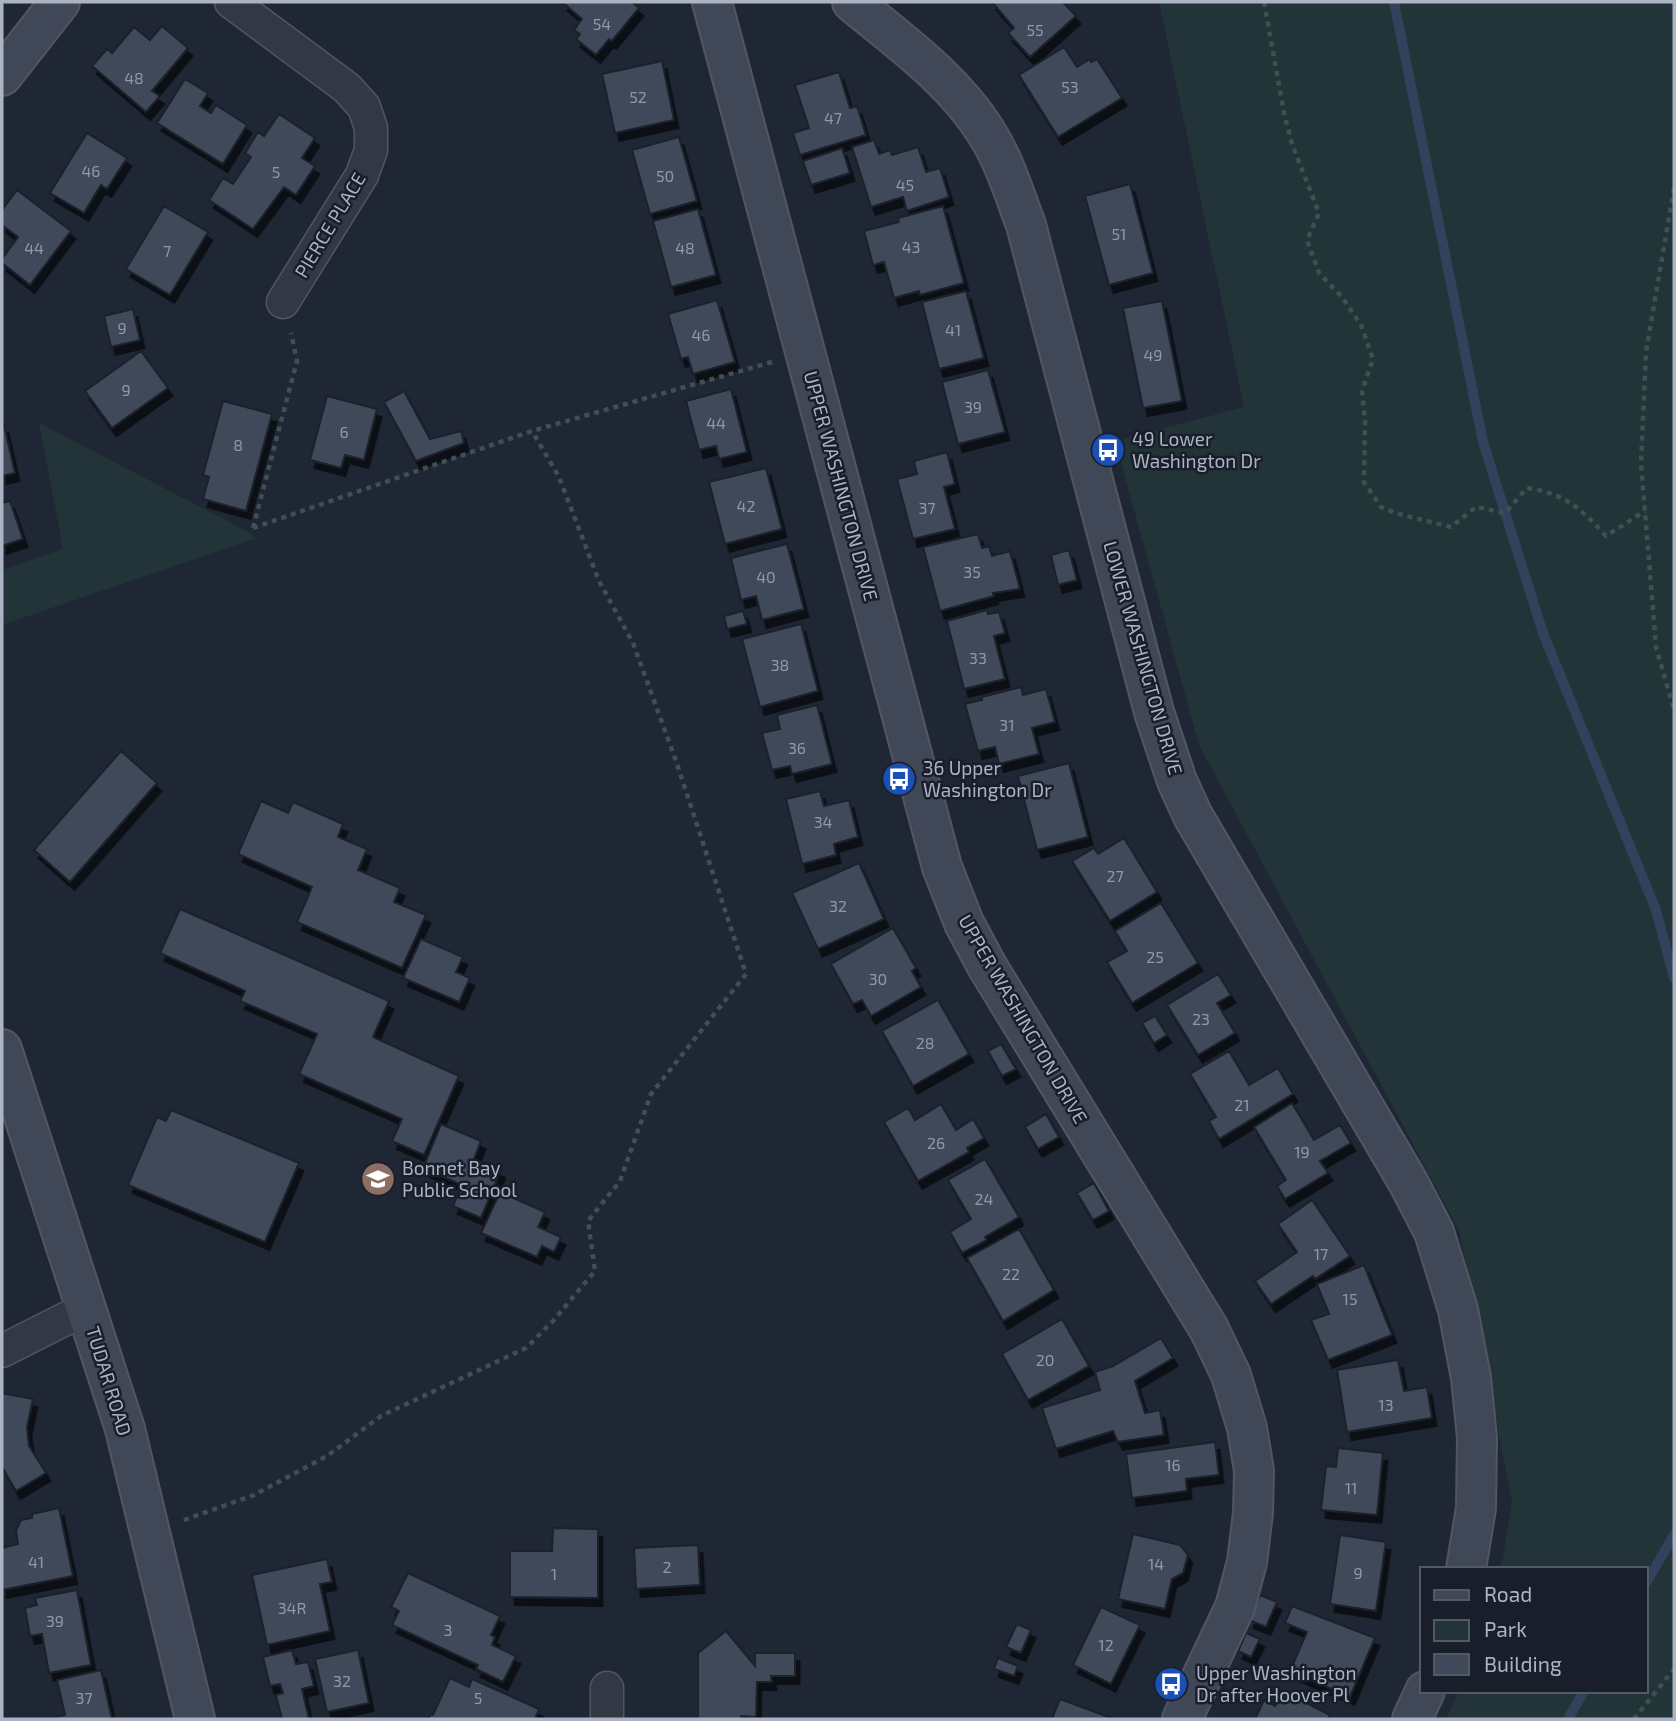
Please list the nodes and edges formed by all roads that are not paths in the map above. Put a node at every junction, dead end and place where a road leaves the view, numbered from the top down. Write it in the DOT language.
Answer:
graph roads {
  1 [pos="60,2"];
  2 [pos="231,2"];
  3 [pos="852,2"];
  4 [pos="723,13"];
  5 [pos="2,76"];
  6 [pos="283,302"];
  7 [pos="2,1049"];
  8 [pos="87,1308"];
  9 [pos="2,1351"];
  10 [pos="1466,1567"];
  11 [pos="607,1688"];
  12 [pos="1424,1693"];
  13 [pos="195,1719"];
  14 [pos="607,1719"];
  15 [pos="1182,1719"];
  16 [pos="1412,1719"];
  1 -- 5 [label="street"];
  2 -- 6 [label="street, PIERCE PLACE"];
  3 -- 10 [label="street, LOWER WASHINGTON DRIVE"];
  4 -- 15 [label="street, UPPER WASHINGTON DRIVE"];
  7 -- 8 [label="street, TUDAR ROAD"];
  8 -- 9 [label="street"];
  8 -- 13 [label="street, TUDAR ROAD"];
  11 -- 14 [label="street"];
  12 -- 16 [label="street"];
}
